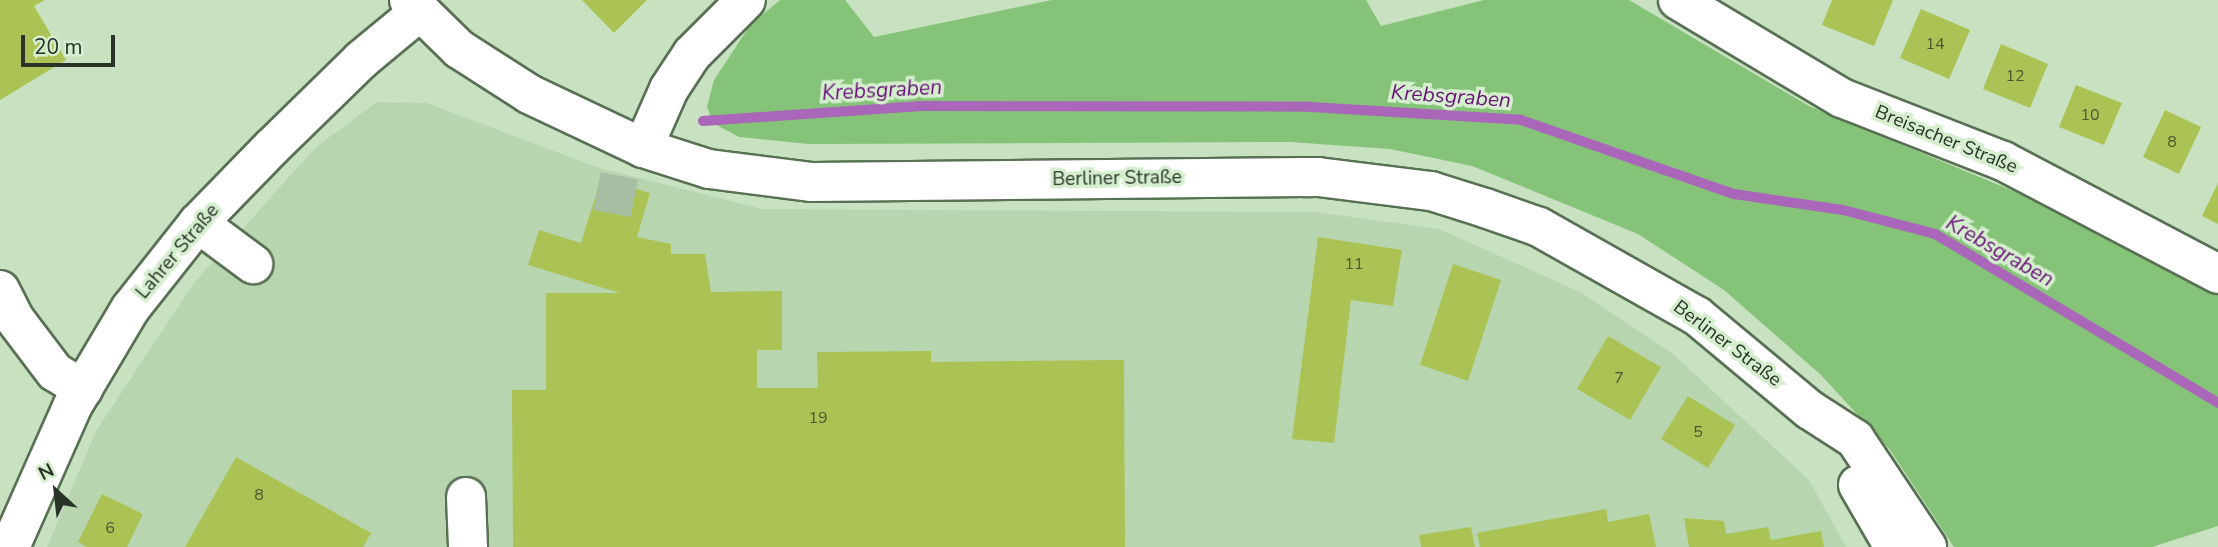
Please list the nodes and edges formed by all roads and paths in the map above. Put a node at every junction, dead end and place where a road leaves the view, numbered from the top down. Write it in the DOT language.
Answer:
graph roads {
  1 [pos="746,0"];
  2 [pos="1678,0"];
  3 [pos="414,6"];
  4 [pos="643,148"];
  5 [pos="198,223"];
  6 [pos="253,264"];
  7 [pos="2218,274"];
  8 [pos="0,290"];
  9 [pos="83,388"];
  10 [pos="1810,410"];
  11 [pos="466,497"];
  12 [pos="10,547"];
  13 [pos="468,547"];
  14 [pos="1894,547"];
  15 [pos="1927,547"];
  1 -- 4 [label="street"];
  2 -- 7 [label="street, Breisacher Straße"];
  3 -- 4 [label="street, Berliner Straße"];
  3 -- 5 [label="street, Lahrer Straße"];
  4 -- 10 [label="street, Berliner Straße"];
  5 -- 6 [label="street"];
  5 -- 9 [label="street, Lahrer Straße"];
  8 -- 9 [label="street"];
  9 -- 12 [label="street, Lahrer Straße"];
  10 -- 14 [label="street, Berliner Straße"];
  10 -- 15 [label="street, Berliner Straße"];
  11 -- 13 [label="street"];
}
